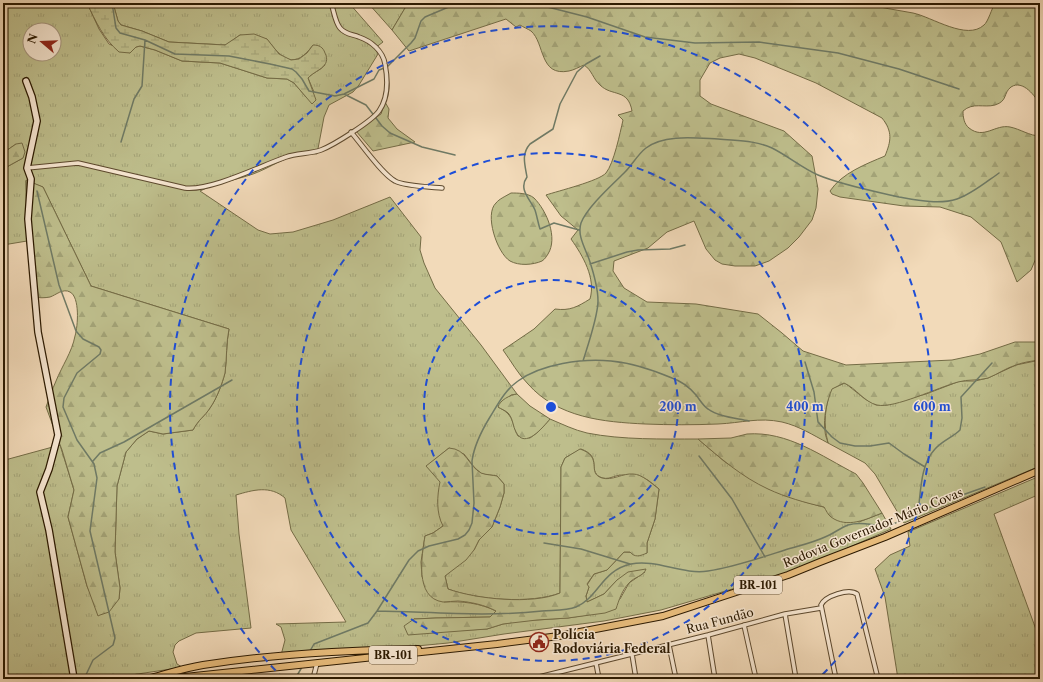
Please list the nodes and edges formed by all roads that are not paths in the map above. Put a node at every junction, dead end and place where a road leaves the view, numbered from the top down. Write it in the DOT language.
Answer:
graph roads {
  1 [pos="331,3"];
  2 [pos="26,81"];
  3 [pos="352,132"];
  4 [pos="27,168"];
  5 [pos="442,188"];
  6 [pos="1040,470"];
  7 [pos="821,607"];
  8 [pos="785,614"];
  9 [pos="744,625"];
  10 [pos="708,635"];
  11 [pos="669,645"];
  12 [pos="462,649"];
  13 [pos="328,653"];
  14 [pos="632,654"];
  15 [pos="317,663"];
  16 [pos="596,663"];
  17 [pos="282,666"];
  18 [pos="554,673"];
  19 [pos="74,679"];
  20 [pos="147,679"];
  21 [pos="166,679"];
  22 [pos="314,679"];
  23 [pos="531,679"];
  24 [pos="556,679"];
  25 [pos="598,679"];
  26 [pos="636,679"];
  27 [pos="676,679"];
  28 [pos="716,679"];
  29 [pos="756,679"];
  30 [pos="796,679"];
  31 [pos="836,679"];
  32 [pos="878,679"];
  1 -- 3 [label="street"];
  2 -- 4 [label="street"];
  3 -- 4 [label="street"];
  3 -- 5 [label="street"];
  4 -- 19 [label="street"];
  6 -- 12 [label="main road, Rodovia Governador Mário Covas / BR-101"];
  7 -- 8 [label="street, Rua Fundão"];
  7 -- 31 [label="street"];
  7 -- 32 [label="street"];
  8 -- 9 [label="street, Rua Fundão"];
  8 -- 30 [label="street"];
  9 -- 10 [label="street, Rua Fundão"];
  9 -- 29 [label="street"];
  10 -- 11 [label="street, Rua Fundão"];
  10 -- 28 [label="street"];
  11 -- 14 [label="street, Rua Fundão"];
  11 -- 27 [label="street"];
  12 -- 13 [label="main road"];
  12 -- 15 [label="main road, Rodovia Governador Mário Covas / BR-101"];
  13 -- 17 [label="main road"];
  13 -- 20 [label="main road"];
  14 -- 16 [label="street, Rua Fundão"];
  14 -- 26 [label="street"];
  15 -- 17 [label="main road, Rodovia Governador Mário Covas / BR-101"];
  15 -- 22 [label="street"];
  16 -- 18 [label="street, Rua Fundão"];
  16 -- 25 [label="street"];
  17 -- 21 [label="main road, Rodovia Governador Mário Covas / BR-101"];
  18 -- 23 [label="street, Rua Fundão"];
  18 -- 24 [label="street"];
}
